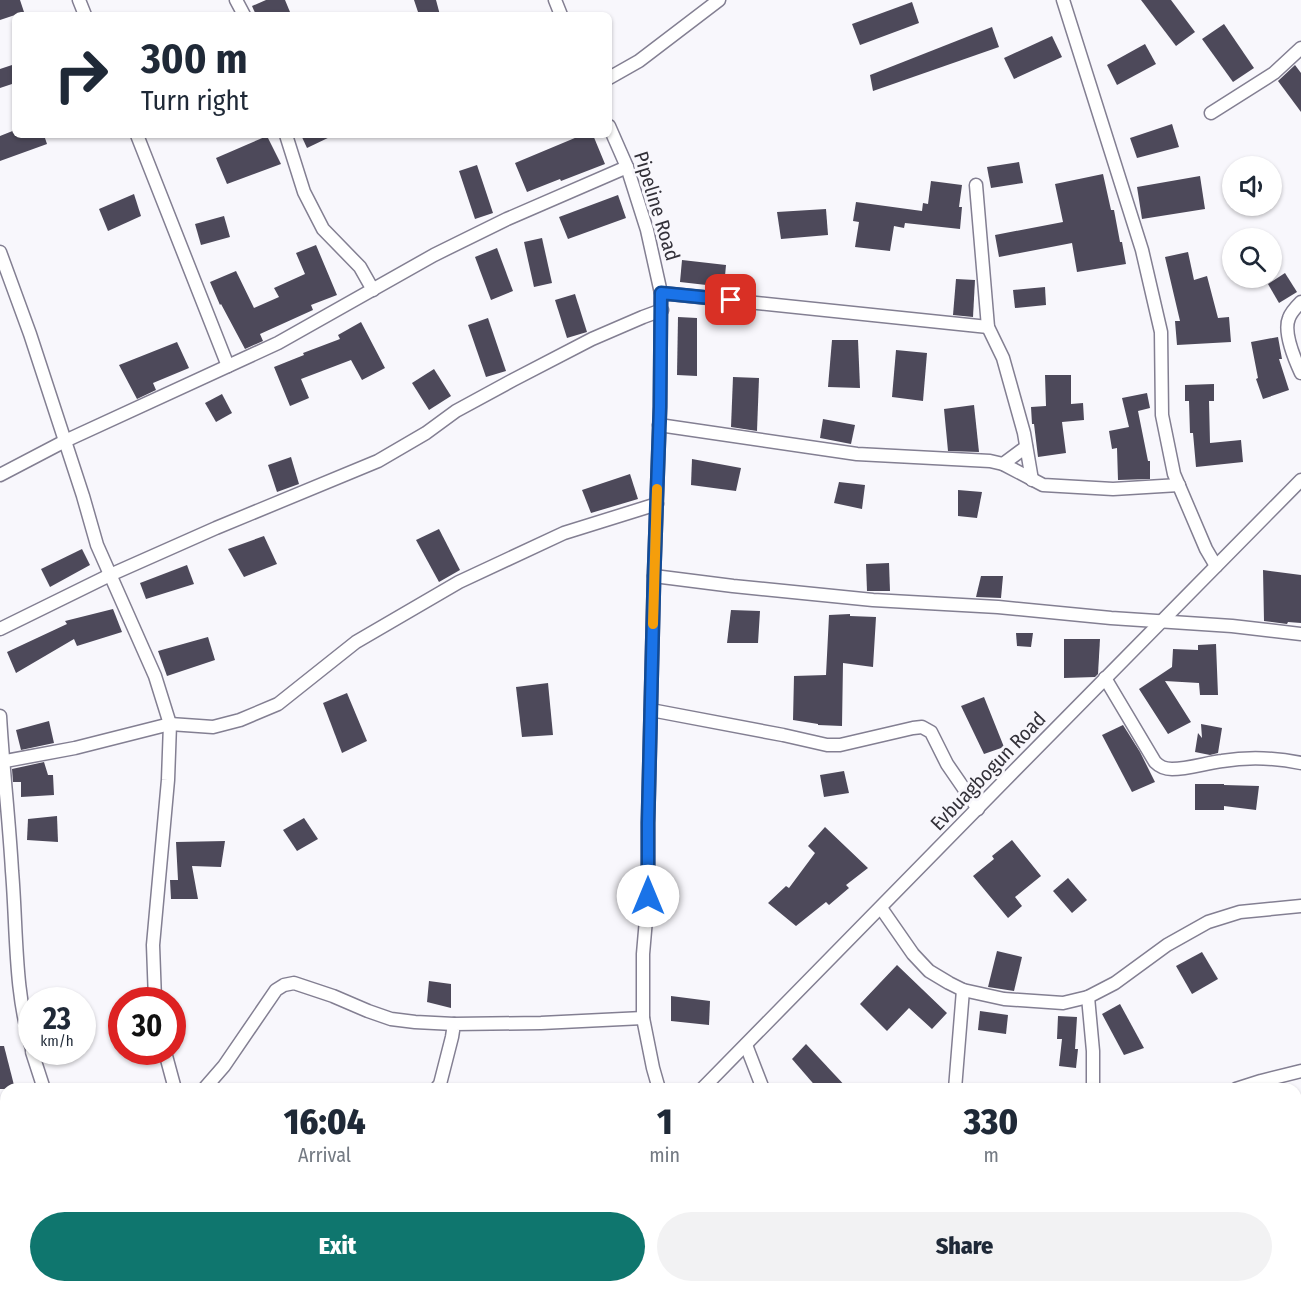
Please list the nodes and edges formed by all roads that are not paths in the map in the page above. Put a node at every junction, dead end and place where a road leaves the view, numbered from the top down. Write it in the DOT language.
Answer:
graph roads {
  1 [pos="719,0"];
  2 [pos="1063,0"];
  3 [pos="1301,48"];
  4 [pos="612,76"];
  5 [pos="1211,113"];
  6 [pos="612,133"];
  7 [pos="138,138"];
  8 [pos="287,138"];
  9 [pos="627,167"];
  10 [pos="976,185"];
  11 [pos="0,252"];
  12 [pos="373,290"];
  13 [pos="661,293"];
  14 [pos="1301,302"];
  15 [pos="662,310"];
  16 [pos="988,327"];
  17 [pos="228,366"];
  18 [pos="1301,373"];
  19 [pos="659,425"];
  20 [pos="65,441"];
  21 [pos="1026,447"];
  22 [pos="1003,464"];
  23 [pos="0,475"];
  24 [pos="1032,480"];
  25 [pos="1301,480"];
  26 [pos="1179,485"];
  27 [pos="657,504"];
  28 [pos="1216,566"];
  29 [pos="110,575"];
  30 [pos="654,576"];
  31 [pos="1161,620"];
  32 [pos="0,629"];
  33 [pos="1301,634"];
  34 [pos="1105,678"];
  35 [pos="651,710"];
  36 [pos="0,716"];
  37 [pos="170,724"];
  38 [pos="1,761"];
  39 [pos="1301,763"];
  40 [pos="978,809"];
  41 [pos="1301,906"];
  42 [pos="881,908"];
  43 [pos="20,987"];
  44 [pos="155,987"];
  45 [pos="963,990"];
  46 [pos="1088,997"];
  47 [pos="643,1018"];
  48 [pos="454,1024"];
  49 [pos="746,1045"];
  50 [pos="37,1065"];
  51 [pos="169,1065"];
  52 [pos="1301,1071"];
  53 [pos="42,1083"];
  54 [pos="173,1083"];
  55 [pos="209,1083"];
  56 [pos="440,1083"];
  57 [pos="657,1083"];
  58 [pos="708,1083"];
  59 [pos="761,1083"];
  60 [pos="955,1083"];
  61 [pos="1093,1083"];
  62 [pos="1255,1083"];
  1 -- 4 [label="street"];
  2 -- 26 [label="street"];
  3 -- 5 [label="street"];
  6 -- 9 [label="street, Pipeline Road"];
  7 -- 17 [label="street"];
  8 -- 12 [label="street"];
  9 -- 12 [label="street"];
  9 -- 13 [label="street, Pipeline Road"];
  10 -- 16 [label="street"];
  11 -- 20 [label="street"];
  12 -- 17 [label="street"];
  13 -- 15 [label="street, Pipeline Road"];
  13 -- 16 [label="street"];
  14 -- 18 [label="street"];
  15 -- 19 [label="street, Pipeline Road"];
  15 -- 29 [label="street"];
  16 -- 21 [label="street"];
  17 -- 20 [label="street"];
  19 -- 22 [label="street"];
  19 -- 27 [label="street, Pipeline Road"];
  20 -- 23 [label="street"];
  20 -- 29 [label="street"];
  21 -- 22 [label="street"];
  21 -- 24 [label="street"];
  22 -- 24 [label="street"];
  24 -- 26 [label="street"];
  25 -- 28 [label="street, Evbuagbogun Road"];
  26 -- 28 [label="street"];
  27 -- 30 [label="street, Pipeline Road"];
  27 -- 37 [label="street"];
  28 -- 31 [label="street, Evbuagbogun Road"];
  29 -- 32 [label="street"];
  29 -- 37 [label="street"];
  30 -- 31 [label="street"];
  30 -- 35 [label="street, Pipeline Road"];
  31 -- 33 [label="street"];
  31 -- 34 [label="street, Evbuagbogun Road"];
  34 -- 39 [label="street"];
  34 -- 40 [label="street, Evbuagbogun Road"];
  35 -- 40 [label="street"];
  35 -- 47 [label="street, Pipeline Road"];
  36 -- 38 [label="street"];
  37 -- 38 [label="street"];
  37 -- 44 [label="street"];
  38 -- 43 [label="street"];
  40 -- 42 [label="street, Evbuagbogun Road"];
  41 -- 46 [label="street"];
  42 -- 45 [label="street"];
  42 -- 49 [label="street, Evbuagbogun Road"];
  45 -- 46 [label="street"];
  45 -- 60 [label="street"];
  46 -- 61 [label="street"];
  47 -- 48 [label="street"];
  47 -- 57 [label="street, Pipeline Road"];
  48 -- 55 [label="street"];
  48 -- 56 [label="street"];
  49 -- 58 [label="street, Evbuagbogun Road"];
  49 -- 59 [label="street"];
  50 -- 53 [label="street"];
  51 -- 54 [label="street"];
  52 -- 62 [label="street"];
}
